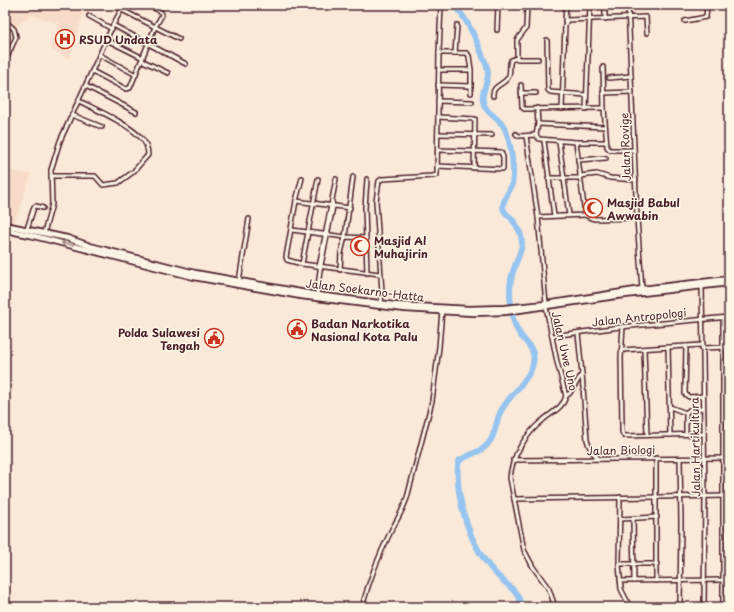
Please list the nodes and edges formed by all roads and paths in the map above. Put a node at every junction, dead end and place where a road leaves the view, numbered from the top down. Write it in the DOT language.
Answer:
graph roads {
  1 [pos="124,5"];
  2 [pos="149,5"];
  3 [pos="441,5"];
  4 [pos="498,5"];
  5 [pos="527,5"];
  6 [pos="566,5"];
  7 [pos="590,5"];
  8 [pos="606,5"];
  9 [pos="628,5"];
  10 [pos="707,5"];
  11 [pos="122,10"];
  12 [pos="89,16"];
  13 [pos="629,18"];
  14 [pos="589,19"];
  15 [pos="606,19"];
  16 [pos="5,20"];
  17 [pos="566,21"];
  18 [pos="684,21"];
  19 [pos="457,26"];
  20 [pos="113,27"];
  21 [pos="155,27"];
  22 [pos="497,30"];
  23 [pos="647,33"];
  24 [pos="179,39"];
  25 [pos="107,40"];
  26 [pos="547,40"];
  27 [pos="149,44"];
  28 [pos="439,53"];
  29 [pos="455,53"];
  30 [pos="100,56"];
  31 [pos="517,59"];
  32 [pos="538,59"];
  33 [pos="143,60"];
  34 [pos="5,62"];
  35 [pos="186,64"];
  36 [pos="603,67"];
  37 [pos="439,70"];
  38 [pos="471,70"];
  39 [pos="92,71"];
  40 [pos="168,73"];
  41 [pos="136,75"];
  42 [pos="631,76"];
  43 [pos="609,78"];
  44 [pos="438,85"];
  45 [pos="521,85"];
  46 [pos="86,86"];
  47 [pos="470,86"];
  48 [pos="632,92"];
  49 [pos="471,93"];
  50 [pos="521,93"];
  51 [pos="536,93"];
  52 [pos="563,93"];
  53 [pos="603,93"];
  54 [pos="586,95"];
  55 [pos="493,96"];
  56 [pos="79,101"];
  57 [pos="438,101"];
  58 [pos="472,102"];
  59 [pos="537,108"];
  60 [pos="562,108"];
  61 [pos="586,108"];
  62 [pos="604,108"];
  63 [pos="136,112"];
  64 [pos="72,115"];
  65 [pos="438,117"];
  66 [pos="538,124"];
  67 [pos="102,127"];
  68 [pos="605,127"];
  69 [pos="438,134"];
  70 [pos="516,134"];
  71 [pos="474,135"];
  72 [pos="492,135"];
  73 [pos="536,135"];
  74 [pos="526,136"];
  75 [pos="544,141"];
  76 [pos="559,142"];
  77 [pos="576,142"];
  78 [pos="606,142"];
  79 [pos="438,150"];
  80 [pos="634,150"];
  81 [pos="473,151"];
  82 [pos="606,158"];
  83 [pos="578,160"];
  84 [pos="437,166"];
  85 [pos="474,168"];
  86 [pos="51,176"];
  87 [pos="353,177"];
  88 [pos="580,177"];
  89 [pos="302,178"];
  90 [pos="548,178"];
  91 [pos="564,178"];
  92 [pos="318,179"];
  93 [pos="336,179"];
  94 [pos="367,179"];
  95 [pos="636,180"];
  96 [pos="296,201"];
  97 [pos="314,203"];
  98 [pos="332,206"];
  99 [pos="42,208"];
  100 [pos="350,208"];
  101 [pos="569,215"];
  102 [pos="586,215"];
  103 [pos="554,216"];
  104 [pos="538,217"];
  105 [pos="637,218"];
  106 [pos="249,219"];
  107 [pos="5,225"];
  108 [pos="27,229"];
  109 [pos="5,230"];
  110 [pos="292,230"];
  111 [pos="44,233"];
  112 [pos="308,233"];
  113 [pos="326,235"];
  114 [pos="345,238"];
  115 [pos="366,238"];
  116 [pos="132,259"];
  117 [pos="302,264"];
  118 [pos="320,268"];
  119 [pos="340,270"];
  120 [pos="367,273"];
  121 [pos="380,274"];
  122 [pos="729,279"];
  123 [pos="239,281"];
  124 [pos="729,283"];
  125 [pos="252,285"];
  126 [pos="702,286"];
  127 [pos="642,289"];
  128 [pos="662,289"];
  129 [pos="317,295"];
  130 [pos="337,299"];
  131 [pos="381,303"];
  132 [pos="546,306"];
  133 [pos="442,309"];
  134 [pos="729,317"];
  135 [pos="723,318"];
  136 [pos="702,320"];
  137 [pos="623,326"];
  138 [pos="578,333"];
  139 [pos="552,336"];
  140 [pos="686,346"];
  141 [pos="668,347"];
  142 [pos="702,347"];
  143 [pos="644,348"];
  144 [pos="722,348"];
  145 [pos="729,348"];
  146 [pos="622,350"];
  147 [pos="582,374"];
  148 [pos="566,396"];
  149 [pos="703,396"];
  150 [pos="670,407"];
  151 [pos="703,408"];
  152 [pos="686,413"];
  153 [pos="686,434"];
  154 [pos="704,434"];
  155 [pos="647,435"];
  156 [pos="670,435"];
  157 [pos="704,457"];
  158 [pos="656,458"];
  159 [pos="722,458"];
  160 [pos="729,458"];
  161 [pos="599,459"];
  162 [pos="680,459"];
  163 [pos="513,460"];
  164 [pos="680,496"];
  165 [pos="705,496"];
  166 [pos="722,496"];
  167 [pos="729,496"];
  168 [pos="657,497"];
  169 [pos="620,498"];
  170 [pos="514,499"];
  171 [pos="657,517"];
  172 [pos="620,519"];
  173 [pos="633,519"];
  174 [pos="619,564"];
  175 [pos="634,564"];
  176 [pos="656,564"];
  177 [pos="705,580"];
  178 [pos="722,580"];
  179 [pos="729,580"];
  180 [pos="620,581"];
  181 [pos="656,581"];
  182 [pos="680,581"];
  183 [pos="634,582"];
  184 [pos="362,607"];
  185 [pos="555,607"];
  186 [pos="629,607"];
  187 [pos="680,607"];
  188 [pos="704,607"];
  189 [pos="723,607"];
  1 -- 11 [label="street"];
  2 -- 21 [label="street"];
  3 -- 28 [label="street"];
  4 -- 22 [label="street"];
  5 -- 31 [label="street"];
  6 -- 17 [label="street"];
  7 -- 14 [label="street"];
  8 -- 15 [label="street"];
  9 -- 13 [label="street, Jalan Rovige"];
  10 -- 18 [label="street"];
  11 -- 20 [label="street"];
  11 -- 21 [label="street"];
  12 -- 20 [label="street"];
  13 -- 15 [label="street"];
  13 -- 23 [label="street"];
  13 -- 42 [label="street, Jalan Rovige"];
  14 -- 15 [label="street"];
  14 -- 17 [label="street"];
  14 -- 54 [label="street"];
  16 -- 34 [label="street"];
  17 -- 52 [label="street"];
  19 -- 29 [label="street"];
  20 -- 25 [label="street"];
  20 -- 27 [label="street"];
  21 -- 24 [label="street"];
  21 -- 27 [label="street"];
  25 -- 30 [label="street"];
  25 -- 33 [label="street"];
  26 -- 52 [label="street"];
  27 -- 33 [label="street"];
  27 -- 35 [label="street"];
  28 -- 29 [label="street"];
  28 -- 37 [label="street"];
  29 -- 38 [label="street"];
  30 -- 39 [label="street"];
  30 -- 41 [label="street"];
  31 -- 32 [label="street"];
  31 -- 55 [label="street"];
  33 -- 40 [label="street"];
  33 -- 41 [label="street"];
  36 -- 53 [label="street"];
  37 -- 38 [label="street"];
  37 -- 44 [label="street"];
  38 -- 47 [label="street"];
  39 -- 41 [label="street"];
  39 -- 46 [label="street"];
  42 -- 43 [label="street"];
  42 -- 48 [label="street, Jalan Rovige"];
  44 -- 47 [label="street"];
  44 -- 57 [label="street"];
  45 -- 50 [label="street"];
  46 -- 56 [label="street"];
  46 -- 63 [label="street"];
  47 -- 49 [label="street"];
  48 -- 53 [label="street"];
  48 -- 80 [label="street, Jalan Rovige"];
  50 -- 51 [label="street"];
  50 -- 59 [label="street"];
  52 -- 54 [label="street"];
  52 -- 60 [label="street"];
  53 -- 62 [label="street"];
  54 -- 61 [label="street"];
  56 -- 64 [label="street"];
  56 -- 86 [label="street"];
  57 -- 58 [label="street"];
  57 -- 65 [label="street"];
  59 -- 60 [label="street"];
  59 -- 66 [label="street"];
  60 -- 61 [label="street"];
  61 -- 62 [label="street"];
  62 -- 68 [label="street"];
  64 -- 67 [label="street"];
  64 -- 86 [label="street"];
  65 -- 69 [label="street"];
  65 -- 71 [label="street"];
  66 -- 68 [label="street"];
  66 -- 73 [label="street"];
  68 -- 78 [label="street"];
  69 -- 71 [label="street"];
  69 -- 79 [label="street"];
  70 -- 74 [label="street"];
  71 -- 72 [label="street"];
  71 -- 81 [label="street"];
  73 -- 74 [label="street"];
  73 -- 75 [label="street"];
  74 -- 104 [label="street, Jalan Uwe Uno"];
  75 -- 76 [label="street"];
  75 -- 90 [label="street"];
  76 -- 77 [label="street"];
  76 -- 91 [label="street"];
  77 -- 78 [label="street"];
  77 -- 83 [label="street"];
  78 -- 80 [label="street"];
  79 -- 81 [label="street"];
  79 -- 84 [label="street"];
  80 -- 95 [label="street, Jalan Rovige"];
  81 -- 85 [label="street"];
  81 -- 85 [label="street"];
  82 -- 83 [label="street"];
  83 -- 88 [label="street"];
  84 -- 85 [label="street"];
  84 -- 121 [label="street"];
  86 -- 111 [label="street"];
  87 -- 100 [label="street"];
  88 -- 91 [label="street"];
  88 -- 95 [label="street"];
  88 -- 102 [label="street"];
  89 -- 96 [label="street"];
  90 -- 91 [label="street"];
  90 -- 103 [label="street"];
  91 -- 101 [label="street"];
  92 -- 97 [label="street"];
  93 -- 98 [label="street"];
  94 -- 115 [label="street"];
  95 -- 105 [label="street, Jalan Rovige"];
  96 -- 97 [label="street"];
  96 -- 110 [label="street"];
  97 -- 98 [label="street"];
  97 -- 112 [label="street"];
  98 -- 100 [label="street"];
  98 -- 113 [label="street"];
  99 -- 108 [label="street"];
  100 -- 114 [label="street"];
  101 -- 102 [label="street"];
  101 -- 103 [label="street"];
  102 -- 105 [label="street"];
  103 -- 104 [label="street"];
  104 -- 132 [label="street, Jalan Uwe Uno"];
  105 -- 127 [label="street, Jalan Rovige"];
  106 -- 123 [label="street"];
  107 -- 108 [label="main road, Jalan Soekarno-Hatta"];
  108 -- 111 [label="main road, Jalan Soekarno-Hatta"];
  116 -- 109 [label="main road, Jalan Soekarno-Hatta, one-way"];
  110 -- 112 [label="street"];
  110 -- 117 [label="street"];
  111 -- 116 [label="main road, Jalan Soekarno-Hatta"];
  112 -- 113 [label="street"];
  112 -- 117 [label="street"];
  113 -- 114 [label="street"];
  113 -- 118 [label="street"];
  114 -- 115 [label="street"];
  114 -- 119 [label="street"];
  115 -- 120 [label="street"];
  116 -- 123 [label="main road, Jalan Soekarno-Hatta"];
  116 -- 125 [label="main road, Jalan Soekarno-Hatta"];
  117 -- 118 [label="street"];
  118 -- 119 [label="street"];
  118 -- 129 [label="street"];
  119 -- 120 [label="street"];
  120 -- 121 [label="street"];
  121 -- 131 [label="street"];
  122 -- 128 [label="main road, Jalan Soekarno-Hatta"];
  123 -- 125 [label="main road, Jalan Soekarno-Hatta"];
  124 -- 126 [label="main road, Jalan Soekarno-Hatta"];
  125 -- 129 [label="main road, Jalan Soekarno-Hatta"];
  125 -- 130 [label="main road, Jalan Soekarno-Hatta"];
  126 -- 128 [label="main road, Jalan Soekarno-Hatta"];
  126 -- 136 [label="street, Jalan Hartikultura"];
  127 -- 128 [label="main road, Jalan Soekarno-Hatta"];
  127 -- 132 [label="main road, Jalan Soekarno-Hatta"];
  128 -- 132 [label="main road, Jalan Soekarno-Hatta"];
  129 -- 130 [label="main road, Jalan Soekarno-Hatta"];
  130 -- 131 [label="main road, Jalan Soekarno-Hatta"];
  130 -- 133 [label="main road, Jalan Soekarno-Hatta"];
  131 -- 133 [label="main road, Jalan Soekarno-Hatta"];
  132 -- 133 [label="main road, Jalan Soekarno-Hatta"];
  132 -- 139 [label="street, Jalan Uwe Uno"];
  133 -- 184 [label="street"];
  134 -- 135 [label="street, Jalan Antropologi"];
  135 -- 136 [label="street, Jalan Antropologi"];
  135 -- 144 [label="street"];
  136 -- 137 [label="street, Jalan Antropologi"];
  136 -- 142 [label="street, Jalan Hartikultura"];
  137 -- 138 [label="street, Jalan Antropologi"];
  137 -- 146 [label="street"];
  138 -- 139 [label="street, Jalan Antropologi"];
  138 -- 147 [label="street"];
  139 -- 148 [label="street, Jalan Uwe Uno"];
  140 -- 141 [label="street"];
  140 -- 142 [label="street"];
  140 -- 149 [label="street"];
  141 -- 143 [label="street"];
  141 -- 150 [label="street"];
  142 -- 144 [label="street"];
  142 -- 149 [label="street, Jalan Hartikultura"];
  143 -- 146 [label="street"];
  143 -- 155 [label="street"];
  144 -- 145 [label="street"];
  144 -- 159 [label="street"];
  146 -- 155 [label="street"];
  147 -- 148 [label="street"];
  147 -- 161 [label="street"];
  148 -- 163 [label="street, Jalan Uwe Uno"];
  149 -- 151 [label="street, Jalan Hartikultura"];
  150 -- 152 [label="street"];
  150 -- 156 [label="street"];
  151 -- 152 [label="street"];
  151 -- 154 [label="street, Jalan Hartikultura"];
  152 -- 153 [label="street"];
  153 -- 154 [label="street"];
  153 -- 156 [label="street"];
  154 -- 157 [label="street, Jalan Hartikultura"];
  155 -- 156 [label="street"];
  157 -- 159 [label="street, Jalan Biologi"];
  157 -- 162 [label="street, Jalan Biologi"];
  157 -- 165 [label="street, Jalan Hartikultura"];
  158 -- 161 [label="street, Jalan Biologi"];
  158 -- 162 [label="street, Jalan Biologi"];
  158 -- 168 [label="street"];
  159 -- 160 [label="street, Jalan Biologi"];
  159 -- 166 [label="street"];
  161 -- 163 [label="street, Jalan Biologi"];
  162 -- 164 [label="street"];
  163 -- 170 [label="street, Jalan Uwe Uno"];
  164 -- 165 [label="street"];
  164 -- 168 [label="street"];
  164 -- 182 [label="street"];
  165 -- 166 [label="street"];
  165 -- 177 [label="street, Jalan Hartikultura"];
  166 -- 167 [label="street"];
  166 -- 178 [label="street"];
  168 -- 169 [label="street"];
  168 -- 171 [label="street"];
  169 -- 170 [label="street"];
  169 -- 172 [label="street"];
  170 -- 185 [label="street, Jalan Uwe Uno"];
  171 -- 173 [label="street"];
  171 -- 176 [label="street"];
  172 -- 173 [label="street"];
  172 -- 174 [label="street"];
  173 -- 175 [label="street"];
  174 -- 175 [label="street"];
  174 -- 180 [label="street"];
  175 -- 176 [label="street"];
  175 -- 183 [label="street"];
  176 -- 181 [label="street"];
  177 -- 178 [label="street"];
  177 -- 182 [label="street"];
  177 -- 188 [label="street, Jalan Hartikultura"];
  178 -- 179 [label="street"];
  178 -- 189 [label="street"];
  180 -- 183 [label="street"];
  180 -- 186 [label="street"];
  181 -- 182 [label="street"];
  181 -- 183 [label="street"];
  182 -- 187 [label="street"];
}
